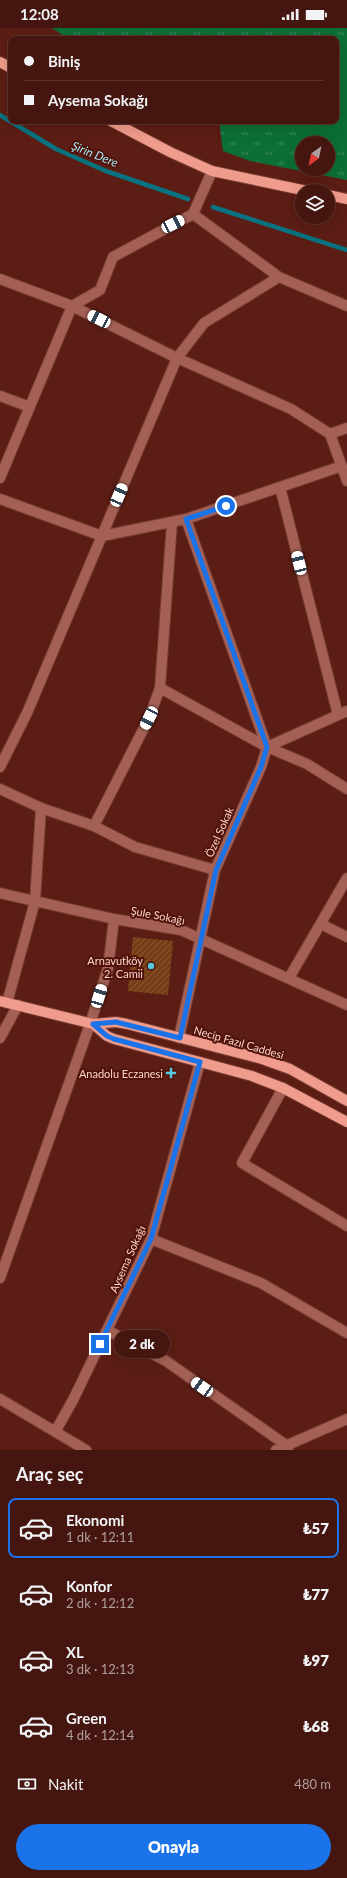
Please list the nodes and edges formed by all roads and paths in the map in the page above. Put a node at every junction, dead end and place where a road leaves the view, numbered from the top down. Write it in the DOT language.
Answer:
graph roads {
  1 [pos="117,124"];
  2 [pos="212,171"];
  3 [pos="295,188"];
  4 [pos="335,196"];
  5 [pos="347,199"];
  6 [pos="193,214"];
  7 [pos="278,277"];
  8 [pos="0,279"];
  9 [pos="72,306"];
  10 [pos="347,306"];
  11 [pos="177,358"];
  12 [pos="0,396"];
  13 [pos="30,407"];
  14 [pos="347,428"];
  15 [pos="330,434"];
  16 [pos="342,466"];
  17 [pos="0,478"];
  18 [pos="347,481"];
  19 [pos="280,487"];
  20 [pos="0,499"];
  21 [pos="186,519"];
  22 [pos="172,522"];
  23 [pos="102,536"];
  24 [pos="160,688"];
  25 [pos="342,713"];
  26 [pos="267,747"];
  27 [pos="0,767"];
  28 [pos="346,787"];
  29 [pos="0,789"];
  30 [pos="41,808"];
  31 [pos="94,826"];
  32 [pos="216,870"];
  33 [pos="347,878"];
  34 [pos="0,893"];
  35 [pos="35,901"];
  36 [pos="114,919"];
  37 [pos="322,924"];
  38 [pos="347,937"];
  39 [pos="200,939"];
  40 [pos="289,978"];
  41 [pos="3,1002"];
  42 [pos="18,1005"];
  43 [pos="347,1005"];
  44 [pos="92,1024"];
  45 [pos="0,1038"];
  46 [pos="180,1038"];
  47 [pos="200,1062"];
  48 [pos="284,1088"];
  49 [pos="347,1101"];
  50 [pos="347,1122"];
  51 [pos="347,1226"];
  52 [pos="151,1239"];
  53 [pos="0,1278"];
  54 [pos="107,1330"];
  55 [pos="347,1333"];
  56 [pos="0,1399"];
  57 [pos="347,1419"];
  58 [pos="56,1432"];
  59 [pos="287,1448"];
  60 [pos="86,1450"];
  61 [pos="276,1450"];
  1 -- 2 [label="main road"];
  2 -- 3 [label="main road"];
  2 -- 6 [label="street"];
  4 -- 5 [label="main road"];
  6 -- 7 [label="street"];
  6 -- 9 [label="street"];
  7 -- 10 [label="street"];
  7 -- 11 [label="street"];
  8 -- 9 [label="street"];
  9 -- 11 [label="street"];
  9 -- 13 [label="street"];
  11 -- 15 [label="street"];
  11 -- 23 [label="street"];
  12 -- 13 [label="street"];
  13 -- 17 [label="street"];
  14 -- 15 [label="street"];
  15 -- 16 [label="street"];
  16 -- 18 [label="street"];
  16 -- 19 [label="street"];
  19 -- 21 [label="street"];
  19 -- 25 [label="street"];
  20 -- 23 [label="street"];
  21 -- 22 [label="street"];
  21 -- 26 [label="street"];
  22 -- 23 [label="street"];
  22 -- 24 [label="street"];
  23 -- 27 [label="street"];
  24 -- 26 [label="street"];
  24 -- 31 [label="street"];
  25 -- 26 [label="street"];
  26 -- 28 [label="street"];
  26 -- 32 [label="street, Özel Sokak"];
  29 -- 30 [label="street"];
  30 -- 31 [label="street"];
  30 -- 35 [label="street"];
  31 -- 32 [label="street"];
  32 -- 39 [label="street, Özel Sokak"];
  33 -- 37 [label="street"];
  34 -- 35 [label="street, Şule Sokağı"];
  35 -- 36 [label="street, Şule Sokağı"];
  35 -- 41 [label="street"];
  36 -- 39 [label="street, Şule Sokağı"];
  36 -- 44 [label="street"];
  37 -- 38 [label="street"];
  37 -- 40 [label="street"];
  39 -- 40 [label="street, Şule Sokağı"];
  39 -- 46 [label="street, Özel Sokak"];
  40 -- 43 [label="street, Şule Sokağı"];
  41 -- 42 [label="main road, Necip Fazıl Caddesi"];
  42 -- 44 [label="main road, Necip Fazıl Caddesi"];
  42 -- 45 [label="street"];
  44 -- 46 [label="main road, Necip Fazıl Caddesi"];
  44 -- 47 [label="main road, Necip Fazıl Caddesi"];
  44 -- 53 [label="street"];
  46 -- 49 [label="main road, Necip Fazıl Caddesi"];
  47 -- 48 [label="main road, Necip Fazıl Caddesi"];
  47 -- 52 [label="street, Aysema Sokağı"];
  48 -- 50 [label="main road, Necip Fazıl Caddesi"];
  48 -- 51 [label="street"];
  52 -- 54 [label="street, Aysema Sokağı"];
  52 -- 55 [label="street"];
  54 -- 58 [label="street, Aysema Sokağı"];
  54 -- 59 [label="street"];
  56 -- 58 [label="street"];
  57 -- 59 [label="street"];
  58 -- 60 [label="street"];
  59 -- 61 [label="street"];
}
